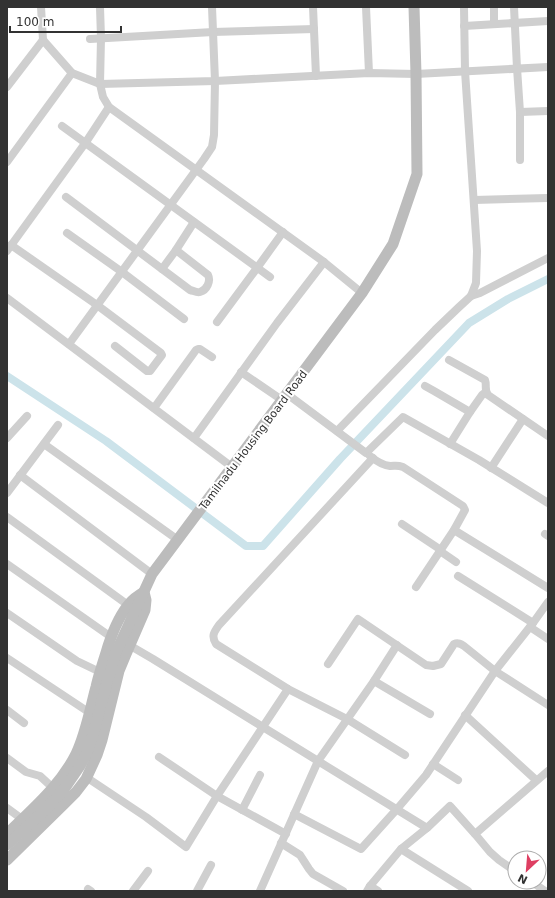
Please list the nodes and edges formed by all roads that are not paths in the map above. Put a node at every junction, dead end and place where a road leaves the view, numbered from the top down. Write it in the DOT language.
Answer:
graph roads {
  1 [pos="41,7"];
  2 [pos="100,7"];
  3 [pos="212,7"];
  4 [pos="313,7"];
  5 [pos="366,7"];
  6 [pos="414,7"];
  7 [pos="464,7"];
  8 [pos="494,7"];
  9 [pos="514,7"];
  10 [pos="548,21"];
  11 [pos="515,23"];
  12 [pos="494,24"];
  13 [pos="464,26"];
  14 [pos="314,29"];
  15 [pos="213,32"];
  16 [pos="101,38"];
  17 [pos="90,39"];
  18 [pos="43,40"];
  19 [pos="548,67"];
  20 [pos="517,68"];
  21 [pos="465,71"];
  22 [pos="72,73"];
  23 [pos="369,73"];
  24 [pos="416,74"];
  25 [pos="316,76"];
  26 [pos="215,81"];
  27 [pos="100,84"];
  28 [pos="7,87"];
  29 [pos="109,107"];
  30 [pos="548,111"];
  31 [pos="520,112"];
  32 [pos="62,126"];
  33 [pos="86,142"];
  34 [pos="520,160"];
  35 [pos="7,162"];
  36 [pos="196,169"];
  37 [pos="66,197"];
  38 [pos="548,198"];
  39 [pos="474,200"];
  40 [pos="170,205"];
  41 [pos="194,222"];
  42 [pos="283,232"];
  43 [pos="67,233"];
  44 [pos="9,248"];
  45 [pos="176,250"];
  46 [pos="137,251"];
  47 [pos="548,258"];
  48 [pos="324,262"];
  49 [pos="257,268"];
  50 [pos="162,270"];
  51 [pos="122,272"];
  52 [pos="270,277"];
  53 [pos="362,293"];
  54 [pos="471,296"];
  55 [pos="7,298"];
  56 [pos="97,306"];
  57 [pos="184,319"];
  58 [pos="217,322"];
  59 [pos="69,344"];
  60 [pos="115,346"];
  61 [pos="212,357"];
  62 [pos="449,360"];
  63 [pos="241,372"];
  64 [pos="425,386"];
  65 [pos="486,392"];
  66 [pos="284,397"];
  67 [pos="154,408"];
  68 [pos="470,412"];
  69 [pos="27,416"];
  70 [pos="523,419"];
  71 [pos="58,425"];
  72 [pos="337,431"];
  73 [pos="548,436"];
  74 [pos="7,438"];
  75 [pos="194,438"];
  76 [pos="44,444"];
  77 [pos="450,444"];
  78 [pos="367,453"];
  79 [pos="232,467"];
  80 [pos="490,468"];
  81 [pos="20,475"];
  82 [pos="7,493"];
  83 [pos="548,503"];
  84 [pos="7,517"];
  85 [pos="402,524"];
  86 [pos="454,530"];
  87 [pos="178,540"];
  88 [pos="440,550"];
  89 [pos="456,562"];
  90 [pos="7,564"];
  91 [pos="152,574"];
  92 [pos="458,576"];
  93 [pos="416,587"];
  94 [pos="548,588"];
  95 [pos="144,592"];
  96 [pos="548,602"];
  97 [pos="132,608"];
  98 [pos="7,614"];
  99 [pos="532,625"];
  100 [pos="111,637"];
  101 [pos="548,639"];
  102 [pos="129,645"];
  103 [pos="397,645"];
  104 [pos="7,658"];
  105 [pos="328,664"];
  106 [pos="495,671"];
  107 [pos="100,672"];
  108 [pos="374,681"];
  109 [pos="288,689"];
  110 [pos="548,704"];
  111 [pos="7,710"];
  112 [pos="90,713"];
  113 [pos="430,714"];
  114 [pos="465,715"];
  115 [pos="347,719"];
  116 [pos="24,723"];
  117 [pos="263,727"];
  118 [pos="405,755"];
  119 [pos="159,757"];
  120 [pos="7,758"];
  121 [pos="318,761"];
  122 [pos="433,764"];
  123 [pos="548,771"];
  124 [pos="260,775"];
  125 [pos="86,777"];
  126 [pos="458,780"];
  127 [pos="536,780"];
  128 [pos="53,788"];
  129 [pos="217,796"];
  130 [pos="7,808"];
  131 [pos="397,809"];
  132 [pos="242,810"];
  133 [pos="294,814"];
  134 [pos="22,819"];
  135 [pos="427,828"];
  136 [pos="7,834"];
  137 [pos="286,834"];
  138 [pos="475,834"];
  139 [pos="282,843"];
  140 [pos="7,845"];
  141 [pos="402,849"];
  142 [pos="7,860"];
  143 [pos="211,865"];
  144 [pos="507,866"];
  145 [pos="148,871"];
  146 [pos="369,888"];
  147 [pos="133,891"];
  148 [pos="197,891"];
  149 [pos="260,891"];
  150 [pos="343,891"];
  151 [pos="378,891"];
  152 [pos="468,891"];
  1 -- 18 [label="street"];
  2 -- 16 [label="street"];
  3 -- 15 [label="street"];
  4 -- 14 [label="street"];
  5 -- 23 [label="street"];
  6 -- 24 [label="street, Tamilnadu Housing Board Road"];
  7 -- 13 [label="street"];
  8 -- 12 [label="street"];
  9 -- 11 [label="street"];
  10 -- 11 [label="street"];
  11 -- 12 [label="street"];
  11 -- 20 [label="street"];
  12 -- 13 [label="street"];
  13 -- 21 [label="street"];
  14 -- 15 [label="street"];
  14 -- 25 [label="street"];
  15 -- 16 [label="street"];
  15 -- 26 [label="street"];
  16 -- 17 [label="street"];
  16 -- 27 [label="street"];
  18 -- 22 [label="street"];
  18 -- 28 [label="street"];
  19 -- 20 [label="street"];
  20 -- 21 [label="street"];
  20 -- 31 [label="street"];
  21 -- 24 [label="street"];
  21 -- 39 [label="street"];
  22 -- 27 [label="street"];
  22 -- 35 [label="street"];
  23 -- 24 [label="street"];
  23 -- 25 [label="street"];
  24 -- 53 [label="street, Tamilnadu Housing Board Road"];
  25 -- 26 [label="street"];
  26 -- 27 [label="street"];
  26 -- 36 [label="street"];
  27 -- 29 [label="street"];
  29 -- 33 [label="street"];
  29 -- 36 [label="street"];
  30 -- 31 [label="street"];
  31 -- 34 [label="street"];
  32 -- 33 [label="street"];
  33 -- 40 [label="street"];
  33 -- 44 [label="street"];
  36 -- 40 [label="street"];
  36 -- 42 [label="street"];
  37 -- 46 [label="street"];
  38 -- 39 [label="street"];
  39 -- 54 [label="street"];
  40 -- 41 [label="street"];
  40 -- 46 [label="street"];
  41 -- 45 [label="street"];
  41 -- 49 [label="street"];
  42 -- 48 [label="street"];
  42 -- 49 [label="street"];
  43 -- 51 [label="street"];
  44 -- 56 [label="street"];
  45 -- 50 [label="street"];
  45 -- 50 [label="street"];
  46 -- 50 [label="street"];
  46 -- 51 [label="street"];
  47 -- 54 [label="street"];
  48 -- 53 [label="street"];
  48 -- 63 [label="street"];
  49 -- 52 [label="street"];
  49 -- 58 [label="street"];
  51 -- 56 [label="street"];
  51 -- 57 [label="street"];
  53 -- 66 [label="street, Tamilnadu Housing Board Road"];
  54 -- 72 [label="street"];
  55 -- 59 [label="street"];
  56 -- 59 [label="street"];
  56 -- 60 [label="street"];
  59 -- 67 [label="street"];
  61 -- 67 [label="street"];
  62 -- 65 [label="street"];
  63 -- 66 [label="street"];
  63 -- 75 [label="street"];
  64 -- 68 [label="street"];
  65 -- 68 [label="street"];
  65 -- 70 [label="street"];
  66 -- 72 [label="street"];
  66 -- 79 [label="street, Tamilnadu Housing Board Road"];
  67 -- 75 [label="street"];
  68 -- 77 [label="street"];
  69 -- 74 [label="street"];
  70 -- 73 [label="street"];
  70 -- 80 [label="street"];
  71 -- 76 [label="street"];
  72 -- 78 [label="street"];
  75 -- 79 [label="street"];
  76 -- 81 [label="street"];
  76 -- 87 [label="street"];
  77 -- 78 [label="street"];
  77 -- 80 [label="street"];
  78 -- 86 [label="street"];
  78 -- 109 [label="street"];
  79 -- 87 [label="street, Tamilnadu Housing Board Road"];
  80 -- 83 [label="street"];
  81 -- 82 [label="street"];
  81 -- 91 [label="street"];
  84 -- 97 [label="street"];
  85 -- 88 [label="street"];
  86 -- 88 [label="street"];
  86 -- 94 [label="street"];
  87 -- 91 [label="street, Tamilnadu Housing Board Road"];
  88 -- 89 [label="street"];
  88 -- 93 [label="street"];
  90 -- 100 [label="street"];
  91 -- 95 [label="street, Tamilnadu Housing Board Road"];
  92 -- 99 [label="street"];
  95 -- 97 [label="street"];
  95 -- 102 [label="street"];
  96 -- 99 [label="street"];
  97 -- 100 [label="street"];
  97 -- 140 [label="street"];
  98 -- 107 [label="street"];
  99 -- 101 [label="street"];
  99 -- 106 [label="street"];
  100 -- 107 [label="street"];
  102 -- 117 [label="street"];
  102 -- 125 [label="street"];
  103 -- 105 [label="street"];
  103 -- 106 [label="street"];
  103 -- 108 [label="street"];
  104 -- 112 [label="street"];
  106 -- 110 [label="street"];
  106 -- 114 [label="street"];
  107 -- 112 [label="street"];
  108 -- 113 [label="street"];
  108 -- 115 [label="street"];
  109 -- 115 [label="street"];
  109 -- 117 [label="street"];
  111 -- 116 [label="street"];
  112 -- 128 [label="street"];
  114 -- 122 [label="street"];
  114 -- 127 [label="street"];
  115 -- 118 [label="street"];
  115 -- 121 [label="street"];
  117 -- 121 [label="street"];
  117 -- 129 [label="street"];
  119 -- 129 [label="street"];
  120 -- 128 [label="street"];
  121 -- 131 [label="street"];
  121 -- 133 [label="street"];
  122 -- 126 [label="street"];
  122 -- 131 [label="street"];
  123 -- 127 [label="street"];
  124 -- 132 [label="street"];
  125 -- 129 [label="street"];
  125 -- 142 [label="street"];
  127 -- 138 [label="street"];
  128 -- 134 [label="street"];
  129 -- 132 [label="street"];
  130 -- 134 [label="street"];
  131 -- 133 [label="street"];
  131 -- 135 [label="street"];
  132 -- 137 [label="street"];
  133 -- 137 [label="street"];
  134 -- 136 [label="street"];
  135 -- 138 [label="street"];
  135 -- 141 [label="street"];
  137 -- 139 [label="street"];
  138 -- 144 [label="street"];
  139 -- 149 [label="street"];
  139 -- 150 [label="street"];
  141 -- 146 [label="street"];
  141 -- 152 [label="street"];
  143 -- 148 [label="street"];
  145 -- 147 [label="street"];
  146 -- 151 [label="street"];
}
